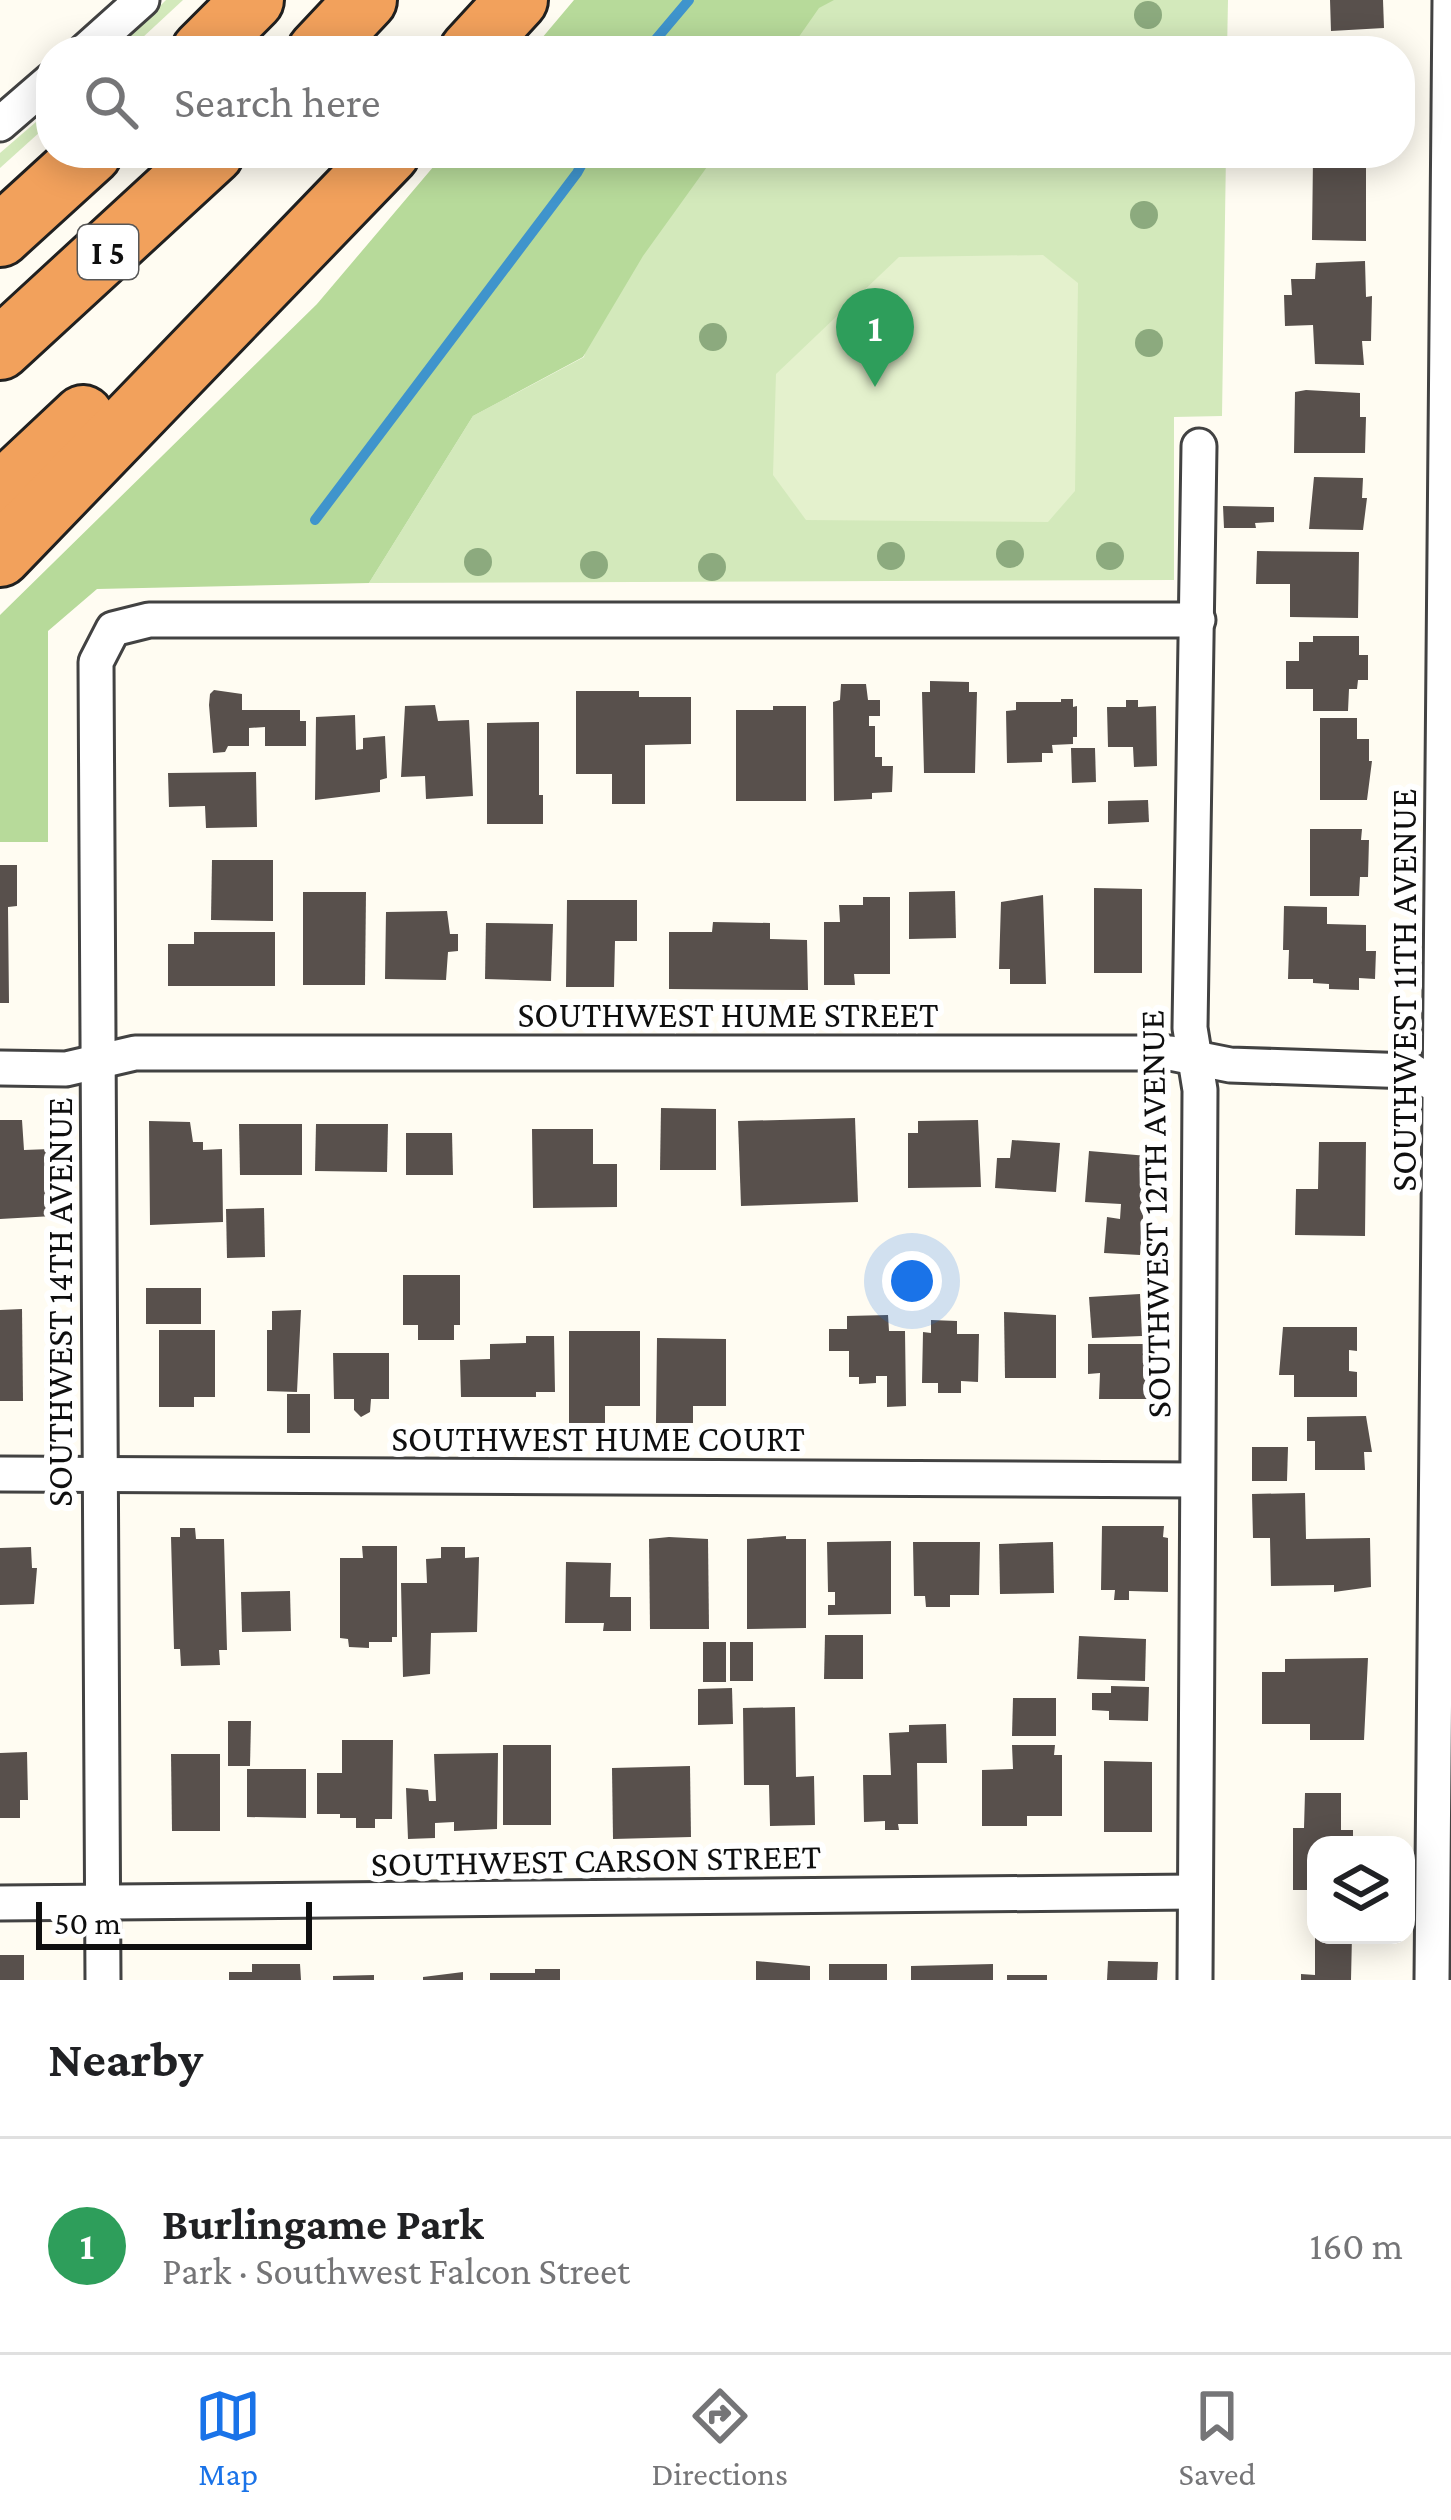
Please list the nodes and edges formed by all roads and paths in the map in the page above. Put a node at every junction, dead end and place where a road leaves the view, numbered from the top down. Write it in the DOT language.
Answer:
graph roads {
  1 [pos="92,0"];
  2 [pos="142,0"];
  3 [pos="253,0"];
  4 [pos="366,0"];
  5 [pos="517,0"];
  6 [pos="1450,0"];
  7 [pos="96,36"];
  8 [pos="102,36"];
  9 [pos="217,36"];
  10 [pos="332,36"];
  11 [pos="484,36"];
  12 [pos="36,93"];
  13 [pos="0,124"];
  14 [pos="75,168"];
  15 [pos="197,168"];
  16 [pos="336,168"];
  17 [pos="375,168"];
  18 [pos="0,236"];
  19 [pos="1450,253"];
  20 [pos="0,349"];
  21 [pos="1199,446"];
  22 [pos="0,494"];
  23 [pos="0,556"];
  24 [pos="1198,620"];
  25 [pos="1447,671"];
  26 [pos="1196,1058"];
  27 [pos="97,1063"];
  28 [pos="0,1069"];
  29 [pos="1446,1091"];
  30 [pos="0,1474"];
  31 [pos="98,1474"];
  32 [pos="1196,1480"];
  33 [pos="1442,1873"];
  34 [pos="1194,1892"];
  35 [pos="103,1903"];
  36 [pos="0,1904"];
  37 [pos="103,1980"];
  38 [pos="1195,1980"];
  39 [pos="1432,1980"];
  1 -- 7 [label="street"];
  2 -- 8 [label="street"];
  3 -- 9 [label="highway"];
  4 -- 10 [label="highway"];
  5 -- 11 [label="highway"];
  6 -- 19 [label="street, SOUTHWEST 11TH AVENUE"];
  12 -- 13 [label="street"];
  14 -- 18 [label="highway, I 5"];
  15 -- 20 [label="highway, I 5"];
  16 -- 22 [label="highway"];
  17 -- 23 [label="highway"];
  19 -- 25 [label="street, SOUTHWEST 11TH AVENUE"];
  21 -- 24 [label="street, SOUTHWEST 12TH AVENUE"];
  24 -- 26 [label="street, SOUTHWEST 12TH AVENUE"];
  24 -- 27 [label="street, SOUTHWEST 14TH AVENUE"];
  25 -- 29 [label="street, SOUTHWEST 11TH AVENUE"];
  26 -- 27 [label="street, SOUTHWEST HUME STREET"];
  26 -- 29 [label="street, SOUTHWEST HUME STREET"];
  26 -- 32 [label="street, SOUTHWEST 12TH AVENUE"];
  27 -- 28 [label="street, SOUTHWEST HUME STREET"];
  27 -- 31 [label="street, SOUTHWEST 14TH AVENUE"];
  29 -- 33 [label="street, SOUTHWEST 11TH AVENUE"];
  30 -- 31 [label="street, SOUTHWEST HUME COURT"];
  31 -- 32 [label="street, SOUTHWEST HUME COURT"];
  31 -- 35 [label="street, SOUTHWEST 14TH AVENUE"];
  32 -- 34 [label="street, SOUTHWEST 12TH AVENUE"];
  33 -- 39 [label="street, SOUTHWEST 11TH AVENUE"];
  34 -- 35 [label="street, SOUTHWEST CARSON STREET"];
  34 -- 38 [label="street, SOUTHWEST 12TH AVENUE"];
  35 -- 36 [label="street, SOUTHWEST CARSON STREET"];
  35 -- 37 [label="street, SOUTHWEST 14TH AVENUE"];
}
